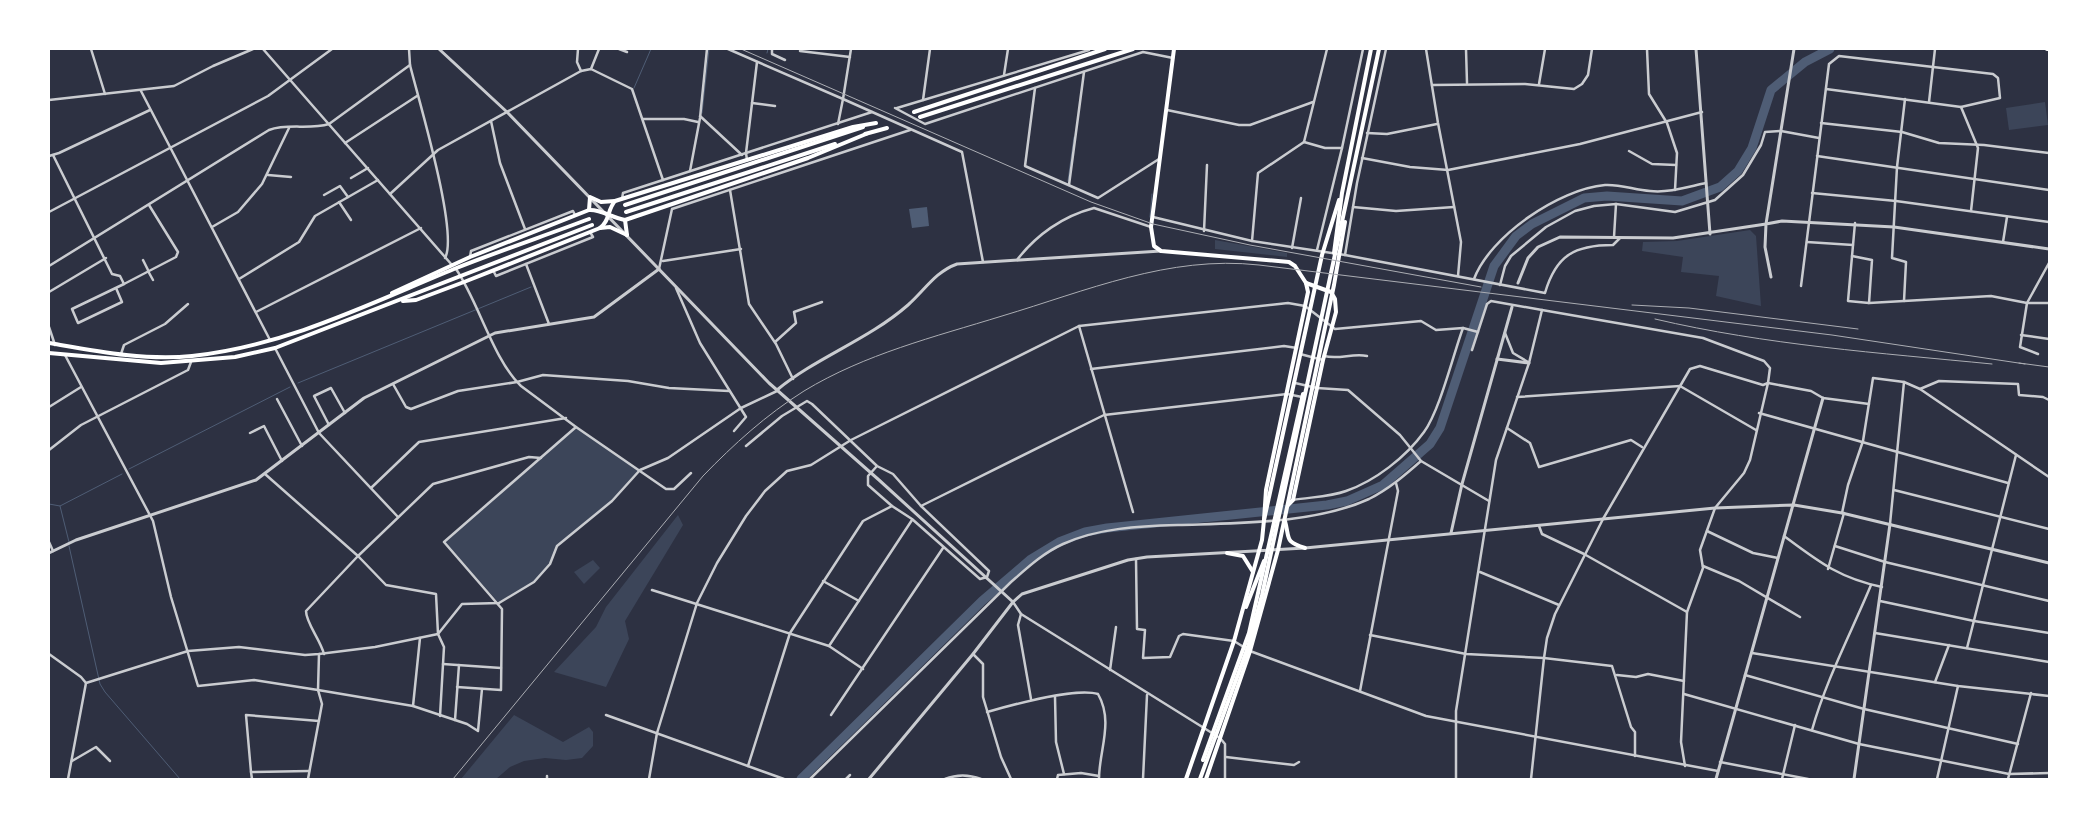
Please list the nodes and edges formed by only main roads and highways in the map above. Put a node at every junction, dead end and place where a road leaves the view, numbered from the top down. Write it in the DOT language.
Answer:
graph roads {
  1 [pos="1105,49"];
  2 [pos="1133,49"];
  3 [pos="1174,49"];
  4 [pos="1371,49"];
  5 [pos="1380,49"];
  6 [pos="1090,51"];
  7 [pos="914,112"];
  8 [pos="920,117"];
  9 [pos="887,128"];
  10 [pos="866,134"];
  11 [pos="1342,193"];
  12 [pos="615,202"];
  13 [pos="625,205"];
  14 [pos="1346,207"];
  15 [pos="589,210"];
  16 [pos="626,212"];
  17 [pos="608,216"];
  18 [pos="589,219"];
  19 [pos="625,220"];
  20 [pos="592,225"];
  21 [pos="600,228"];
  22 [pos="1306,283"];
  23 [pos="380,301"];
  24 [pos="397,302"];
  25 [pos="49,344"];
  26 [pos="49,353"];
  27 [pos="1291,499"];
  28 [pos="1266,505"];
  29 [pos="1285,519"];
  30 [pos="1305,548"];
  31 [pos="1278,550"];
  32 [pos="1259,551"];
  33 [pos="1227,553"];
  34 [pos="1253,572"];
  35 [pos="1242,614"];
  36 [pos="1186,779"];
  37 [pos="1199,779"];
  38 [pos="1206,779"];
  1 -- 6 [label="main road"];
  2 -- 8 [label="main road"];
  3 -- 22 [label="main road"];
  4 -- 11 [label="main road"];
  5 -- 14 [label="main road"];
  6 -- 7 [label="main road"];
  9 -- 10 [label="main road"];
  10 -- 16 [label="main road"];
  10 -- 19 [label="main road"];
  11 -- 28 [label="main road"];
  11 -- 37 [label="main road"];
  12 -- 13 [label="main road"];
  12 -- 15 [label="main road"];
  12 -- 17 [label="main road"];
  14 -- 27 [label="main road"];
  14 -- 37 [label="main road"];
  15 -- 17 [label="main road"];
  15 -- 23 [label="main road"];
  17 -- 19 [label="main road"];
  17 -- 21 [label="main road"];
  18 -- 23 [label="main road"];
  19 -- 21 [label="main road"];
  20 -- 24 [label="main road"];
  21 -- 24 [label="main road"];
  22 -- 27 [label="main road"];
  22 -- 28 [label="main road"];
  23 -- 25 [label="main road"];
  24 -- 26 [label="main road"];
  27 -- 29 [label="main road"];
  28 -- 32 [label="main road"];
  29 -- 30 [label="main road"];
  29 -- 31 [label="main road"];
  29 -- 32 [label="main road"];
  31 -- 35 [label="main road"];
  31 -- 38 [label="main road"];
  32 -- 34 [label="main road"];
  33 -- 34 [label="main road"];
  34 -- 35 [label="main road"];
  35 -- 36 [label="main road"];
}
